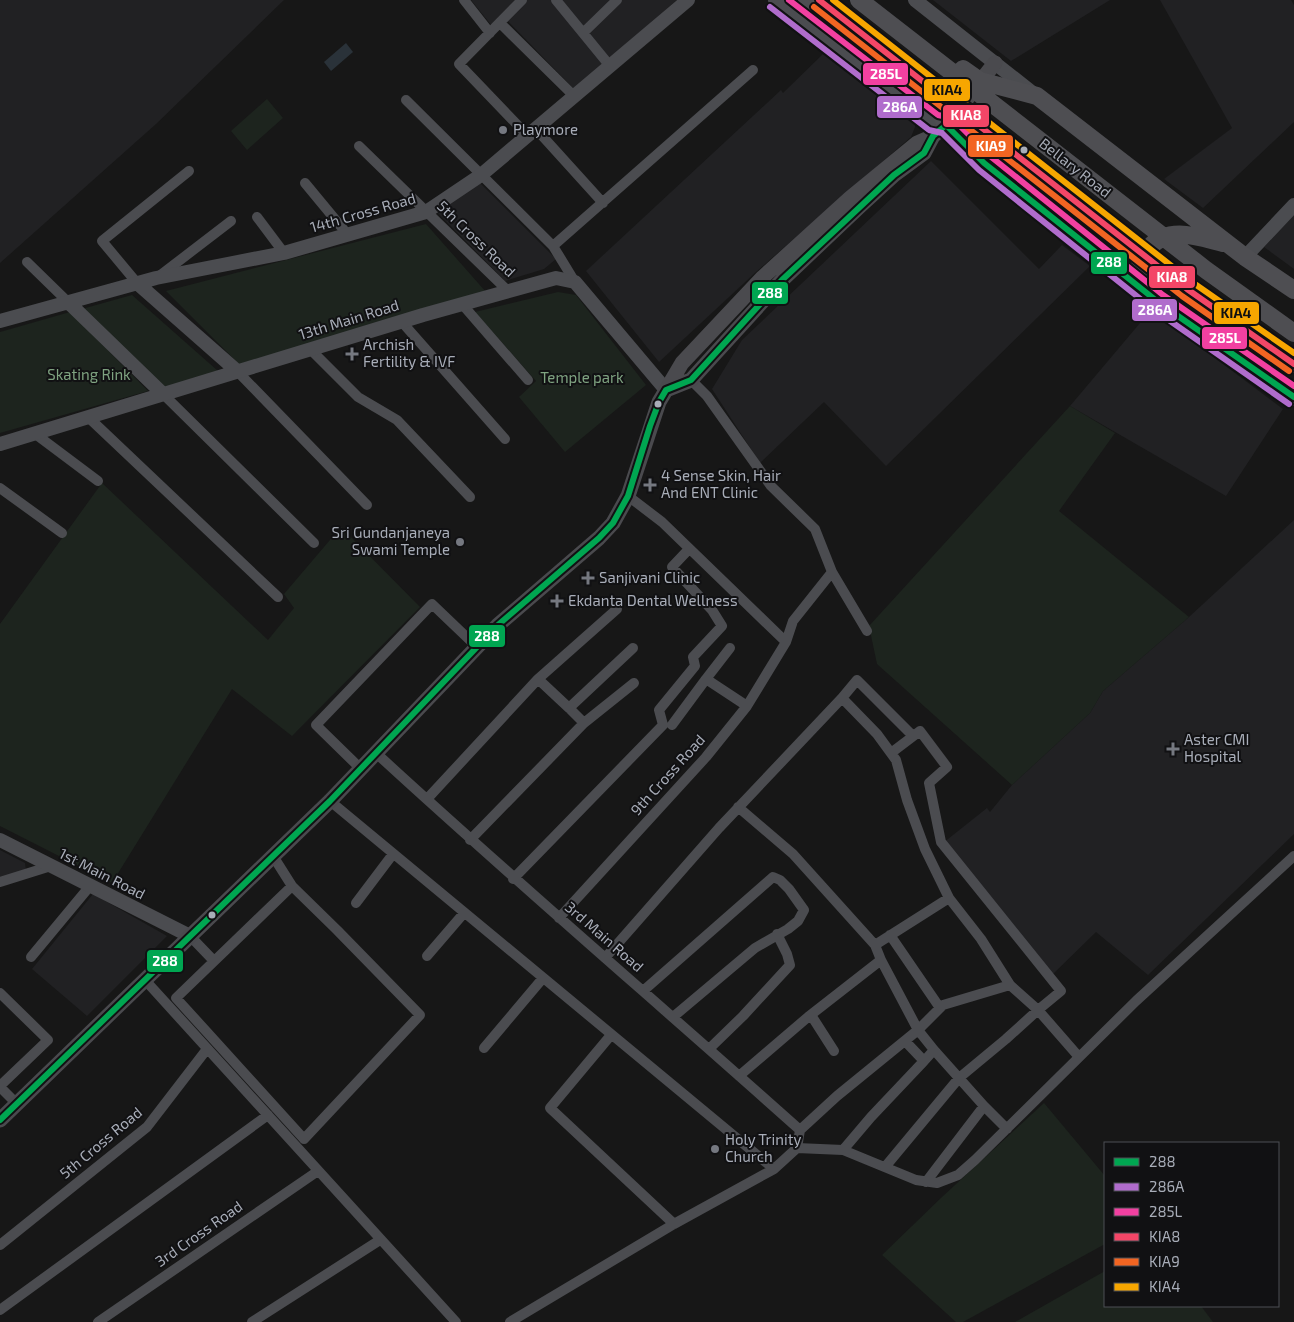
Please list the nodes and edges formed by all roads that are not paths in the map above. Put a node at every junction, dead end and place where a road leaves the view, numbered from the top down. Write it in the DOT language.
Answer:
graph roads {
  1 [pos="464,0"];
  2 [pos="522,0"];
  3 [pos="556,0"];
  4 [pos="616,0"];
  5 [pos="688,0"];
  6 [pos="775,0"];
  7 [pos="807,0"];
  8 [pos="819,0"];
  9 [pos="859,0"];
  10 [pos="876,0"];
  11 [pos="915,0"];
  12 [pos="500,23"];
  13 [pos="490,33"];
  14 [pos="583,34"];
  15 [pos="995,63"];
  16 [pos="610,66"];
  17 [pos="753,70"];
  18 [pos="980,81"];
  19 [pos="574,96"];
  20 [pos="1037,96"];
  21 [pos="406,100"];
  22 [pos="939,131"];
  23 [pos="532,132"];
  24 [pos="359,146"];
  25 [pos="190,171"];
  26 [pos="481,175"];
  27 [pos="305,183"];
  28 [pos="602,203"];
  29 [pos="1294,205"];
  30 [pos="426,212"];
  31 [pos="257,217"];
  32 [pos="231,221"];
  33 [pos="348,235"];
  34 [pos="1230,244"];
  35 [pos="553,246"];
  36 [pos="284,253"];
  37 [pos="1245,257"];
  38 [pos="27,262"];
  39 [pos="156,278"];
  40 [pos="575,282"];
  41 [pos="138,283"];
  42 [pos="1294,290"];
  43 [pos="508,292"];
  44 [pos="1146,293"];
  45 [pos="68,302"];
  46 [pos="462,304"];
  47 [pos="0,321"];
  48 [pos="401,321"];
  49 [pos="1294,333"];
  50 [pos="310,349"];
  51 [pos="1290,362"];
  52 [pos="237,371"];
  53 [pos="528,380"];
  54 [pos="691,380"];
  55 [pos="666,390"];
  56 [pos="163,394"];
  57 [pos="1294,397"];
  58 [pos="88,417"];
  59 [pos="34,434"];
  60 [pos="505,439"];
  61 [pos="0,444"];
  62 [pos="98,482"];
  63 [pos="0,488"];
  64 [pos="628,496"];
  65 [pos="470,497"];
  66 [pos="367,505"];
  67 [pos="62,533"];
  68 [pos="314,543"];
  69 [pos="689,549"];
  70 [pos="832,572"];
  71 [pos="278,597"];
  72 [pos="617,609"];
  73 [pos="867,631"];
  74 [pos="786,642"];
  75 [pos="477,647"];
  76 [pos="633,648"];
  77 [pos="730,648"];
  78 [pos="538,679"];
  79 [pos="706,679"];
  80 [pos="634,684"];
  81 [pos="842,698"];
  82 [pos="747,706"];
  83 [pos="569,708"];
  84 [pos="584,723"];
  85 [pos="672,725"];
  86 [pos="913,736"];
  87 [pos="376,753"];
  88 [pos="891,753"];
  89 [pos="361,769"];
  90 [pos="427,799"];
  91 [pos="330,801"];
  92 [pos="738,808"];
  93 [pos="0,840"];
  94 [pos="470,840"];
  95 [pos="393,854"];
  96 [pos="272,856"];
  97 [pos="1294,856"];
  98 [pos="51,866"];
  99 [pos="513,878"];
  100 [pos="0,882"];
  101 [pos="90,886"];
  102 [pos="292,886"];
  103 [pos="949,898"];
  104 [pos="356,903"];
  105 [pos="464,913"];
  106 [pos="559,918"];
  107 [pos="777,934"];
  108 [pos="890,935"];
  109 [pos="190,936"];
  110 [pos="875,945"];
  111 [pos="427,956"];
  112 [pos="31,957"];
  113 [pos="605,958"];
  114 [pos="881,960"];
  115 [pos="214,961"];
  116 [pos="543,978"];
  117 [pos="145,980"];
  118 [pos="1010,985"];
  119 [pos="643,991"];
  120 [pos="0,993"];
  121 [pos="940,1008"];
  122 [pos="1038,1010"];
  123 [pos="811,1015"];
  124 [pos="673,1017"];
  125 [pos="918,1030"];
  126 [pos="611,1034"];
  127 [pos="905,1041"];
  128 [pos="207,1048"];
  129 [pos="484,1048"];
  130 [pos="709,1049"];
  131 [pos="934,1050"];
  132 [pos="834,1052"];
  133 [pos="1079,1057"];
  134 [pos="924,1060"];
  135 [pos="739,1076"];
  136 [pos="959,1078"];
  137 [pos="0,1087"];
  138 [pos="16,1104"];
  139 [pos="984,1106"];
  140 [pos="268,1116"];
  141 [pos="0,1120"];
  142 [pos="1007,1128"];
  143 [pos="800,1130"];
  144 [pos="797,1148"];
  145 [pos="843,1150"];
  146 [pos="885,1167"];
  147 [pos="774,1170"];
  148 [pos="318,1171"];
  149 [pos="926,1182"];
  150 [pos="674,1224"];
  151 [pos="380,1240"];
  152 [pos="0,1245"];
  153 [pos="0,1310"];
  154 [pos="98,1322"];
  155 [pos="252,1322"];
  156 [pos="456,1322"];
  157 [pos="510,1322"];
  1 -- 13 [label="street"];
  2 -- 12 [label="street"];
  3 -- 14 [label="street"];
  4 -- 14 [label="street"];
  5 -- 16 [label="street, 14th Cross Road"];
  6 -- 22 [label="street"];
  7 -- 22 [label="highway"];
  8 -- 51 [label="highway, Bellary Road"];
  9 -- 49 [label="highway, Bellary Road"];
  10 -- 18 [label="highway"];
  11 -- 15 [label="street"];
  12 -- 13 [label="street"];
  12 -- 19 [label="street"];
  13 -- 23 [label="street"];
  14 -- 16 [label="street"];
  15 -- 18 [label="main road"];
  15 -- 20 [label="street"];
  16 -- 19 [label="street, 14th Cross Road"];
  17 -- 28 [label="street"];
  18 -- 20 [label="highway"];
  18 -- 22 [label="main road"];
  19 -- 23 [label="street, 14th Cross Road"];
  20 -- 34 [label="highway"];
  21 -- 26 [label="street"];
  22 -- 44 [label="highway"];
  22 -- 54 [label="main road"];
  22 -- 55 [label="main road"];
  23 -- 26 [label="street, 14th Cross Road"];
  23 -- 28 [label="street"];
  24 -- 30 [label="street, 5th Cross Road"];
  25 -- 41 [label="street"];
  26 -- 30 [label="street, 14th Cross Road"];
  26 -- 35 [label="street"];
  27 -- 33 [label="street"];
  28 -- 35 [label="street"];
  29 -- 37 [label="street"];
  30 -- 33 [label="street, 14th Cross Road"];
  30 -- 43 [label="street, 5th Cross Road"];
  31 -- 36 [label="street"];
  32 -- 39 [label="street"];
  33 -- 36 [label="street, 14th Cross Road"];
  34 -- 37 [label="highway"];
  34 -- 44 [label="highway"];
  35 -- 40 [label="street"];
  36 -- 39 [label="street, 14th Cross Road"];
  37 -- 42 [label="highway"];
  38 -- 45 [label="street"];
  39 -- 41 [label="street, 14th Cross Road"];
  40 -- 43 [label="street, 13th Main Road"];
  40 -- 55 [label="street"];
  41 -- 45 [label="street, 14th Cross Road"];
  41 -- 52 [label="street"];
  43 -- 46 [label="street, 13th Main Road"];
  44 -- 57 [label="highway"];
  45 -- 47 [label="street, 14th Cross Road"];
  45 -- 56 [label="street"];
  46 -- 48 [label="street, 13th Main Road"];
  46 -- 53 [label="street"];
  48 -- 50 [label="street, 13th Main Road"];
  48 -- 60 [label="street"];
  50 -- 52 [label="street, 13th Main Road"];
  50 -- 65 [label="street"];
  52 -- 56 [label="street, 13th Main Road"];
  52 -- 66 [label="street"];
  54 -- 55 [label="main road"];
  54 -- 70 [label="street"];
  55 -- 64 [label="main road"];
  56 -- 58 [label="street, 13th Main Road"];
  56 -- 68 [label="street"];
  58 -- 59 [label="street, 13th Main Road"];
  58 -- 71 [label="street"];
  59 -- 61 [label="street, 13th Main Road"];
  59 -- 62 [label="street"];
  63 -- 67 [label="street"];
  64 -- 69 [label="street"];
  64 -- 75 [label="main road"];
  69 -- 74 [label="street"];
  69 -- 99 [label="street"];
  70 -- 73 [label="street"];
  70 -- 74 [label="street, 9th Cross Road"];
  72 -- 78 [label="street"];
  74 -- 82 [label="street, 9th Cross Road"];
  75 -- 87 [label="main road"];
  75 -- 89 [label="street"];
  76 -- 83 [label="street"];
  77 -- 79 [label="street"];
  78 -- 83 [label="street"];
  78 -- 90 [label="street"];
  79 -- 82 [label="street"];
  79 -- 85 [label="street"];
  80 -- 84 [label="street"];
  81 -- 86 [label="street"];
  81 -- 88 [label="street"];
  81 -- 92 [label="street"];
  82 -- 106 [label="street, 9th Cross Road"];
  83 -- 84 [label="street"];
  84 -- 94 [label="street"];
  86 -- 88 [label="street"];
  86 -- 122 [label="street"];
  87 -- 89 [label="main road"];
  87 -- 90 [label="street, 3rd Main Road"];
  88 -- 103 [label="street"];
  89 -- 91 [label="main road"];
  90 -- 94 [label="street, 3rd Main Road"];
  91 -- 95 [label="street"];
  91 -- 96 [label="main road"];
  92 -- 110 [label="street"];
  92 -- 113 [label="street"];
  93 -- 98 [label="street, 1st Main Road"];
  94 -- 99 [label="street, 3rd Main Road"];
  95 -- 104 [label="street"];
  95 -- 105 [label="street"];
  96 -- 102 [label="street"];
  96 -- 109 [label="main road"];
  97 -- 133 [label="street"];
  98 -- 100 [label="street"];
  98 -- 101 [label="street, 1st Main Road"];
  99 -- 106 [label="street, 3rd Main Road"];
  101 -- 109 [label="street, 1st Main Road"];
  101 -- 112 [label="street"];
  102 -- 115 [label="street"];
  102 -- 115 [label="street"];
  103 -- 108 [label="street"];
  103 -- 118 [label="street"];
  105 -- 111 [label="street"];
  105 -- 116 [label="street"];
  106 -- 113 [label="street, 3rd Main Road"];
  107 -- 119 [label="street"];
  107 -- 124 [label="street"];
  107 -- 130 [label="street"];
  108 -- 110 [label="street"];
  108 -- 121 [label="street"];
  109 -- 115 [label="street"];
  109 -- 117 [label="main road"];
  110 -- 114 [label="street"];
  113 -- 119 [label="street, 3rd Main Road"];
  114 -- 123 [label="street"];
  114 -- 125 [label="street"];
  116 -- 126 [label="street"];
  116 -- 129 [label="street"];
  117 -- 128 [label="street"];
  117 -- 138 [label="main road"];
  118 -- 121 [label="street"];
  118 -- 122 [label="street"];
  119 -- 124 [label="street, 3rd Main Road"];
  120 -- 137 [label="street"];
  121 -- 125 [label="street"];
  122 -- 133 [label="street"];
  122 -- 136 [label="street"];
  123 -- 132 [label="street"];
  123 -- 135 [label="street"];
  124 -- 130 [label="street, 3rd Main Road"];
  125 -- 127 [label="street"];
  125 -- 131 [label="street"];
  126 -- 147 [label="street"];
  126 -- 150 [label="street"];
  127 -- 134 [label="street"];
  127 -- 143 [label="street"];
  128 -- 140 [label="street"];
  128 -- 152 [label="street, 5th Cross Road"];
  130 -- 135 [label="street, 3rd Main Road"];
  131 -- 134 [label="street"];
  131 -- 136 [label="street"];
  133 -- 142 [label="street"];
  134 -- 145 [label="street"];
  135 -- 143 [label="street, 3rd Main Road"];
  136 -- 139 [label="street"];
  136 -- 146 [label="street"];
  137 -- 138 [label="street"];
  138 -- 141 [label="main road"];
  139 -- 142 [label="street"];
  139 -- 149 [label="street"];
  140 -- 148 [label="street"];
  140 -- 153 [label="street"];
  142 -- 149 [label="street"];
  143 -- 144 [label="street"];
  144 -- 145 [label="street"];
  144 -- 147 [label="street"];
  145 -- 146 [label="street"];
  146 -- 149 [label="street"];
  147 -- 150 [label="street"];
  148 -- 151 [label="street"];
  148 -- 154 [label="street, 3rd Cross Road"];
  150 -- 157 [label="street"];
  151 -- 155 [label="street"];
  151 -- 156 [label="street"];
}
